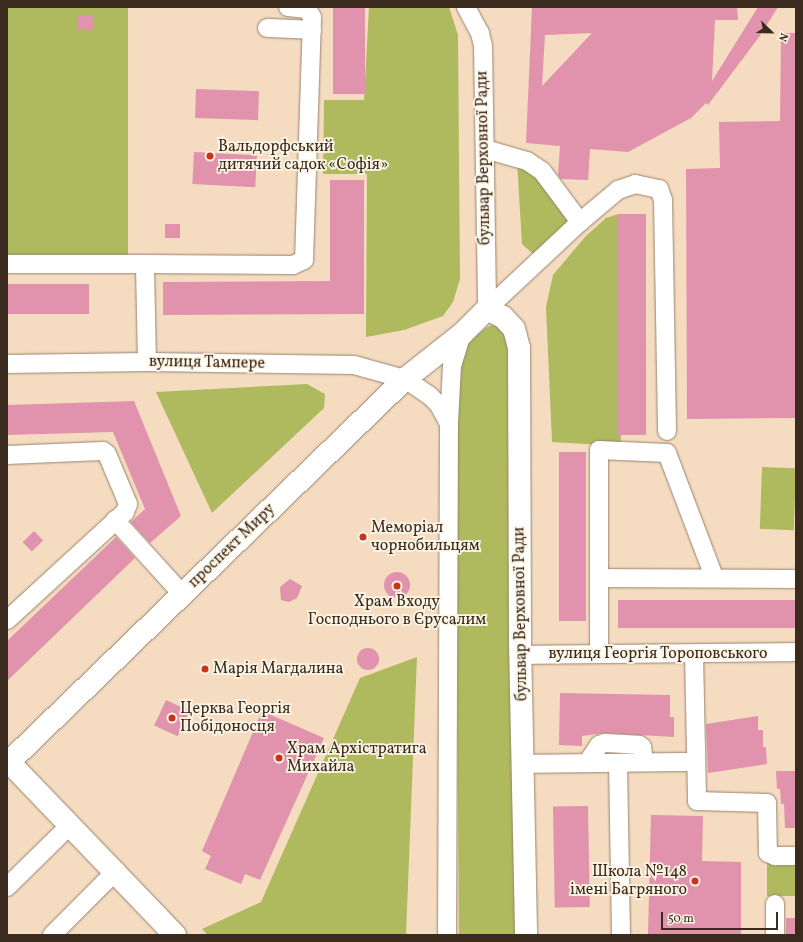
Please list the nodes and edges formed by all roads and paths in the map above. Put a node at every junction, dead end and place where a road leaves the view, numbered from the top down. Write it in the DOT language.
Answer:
graph roads {
  1 [pos="288,7"];
  2 [pos="468,8"];
  3 [pos="266,28"];
  4 [pos="312,30"];
  5 [pos="485,149"];
  6 [pos="580,222"];
  7 [pos="7,264"];
  8 [pos="145,264"];
  9 [pos="487,309"];
  10 [pos="462,334"];
  11 [pos="147,362"];
  12 [pos="7,364"];
  13 [pos="406,379"];
  14 [pos="449,424"];
  15 [pos="667,431"];
  16 [pos="7,455"];
  17 [pos="115,520"];
  18 [pos="714,577"];
  19 [pos="600,578"];
  20 [pos="796,579"];
  21 [pos="182,594"];
  22 [pos="7,620"];
  23 [pos="796,652"];
  24 [pos="599,654"];
  25 [pos="694,654"];
  26 [pos="520,655"];
  27 [pos="8,762"];
  28 [pos="644,762"];
  29 [pos="694,762"];
  30 [pos="587,763"];
  31 [pos="618,763"];
  32 [pos="524,764"];
  33 [pos="70,825"];
  34 [pos="796,856"];
  35 [pos="116,871"];
  36 [pos="7,887"];
  37 [pos="775,904"];
  38 [pos="52,935"];
  39 [pos="175,935"];
  40 [pos="447,935"];
  41 [pos="526,935"];
  42 [pos="621,935"];
  43 [pos="775,935"];
  1 -- 4 [label="street"];
  2 -- 5 [label="street, бульвар Верховної Ради"];
  3 -- 4 [label="street"];
  4 -- 8 [label="street"];
  5 -- 6 [label="street"];
  5 -- 9 [label="street, бульвар Верховної Ради"];
  6 -- 9 [label="street"];
  6 -- 15 [label="street"];
  7 -- 8 [label="street"];
  8 -- 11 [label="street"];
  9 -- 10 [label="main road"];
  9 -- 26 [label="main road, бульвар Верховної Ради"];
  10 -- 13 [label="main road, проспект Миру"];
  10 -- 14 [label="street"];
  11 -- 12 [label="street, вулиця Тампере"];
  11 -- 13 [label="street, вулиця Тампере"];
  13 -- 14 [label="street"];
  13 -- 21 [label="main road, проспект Миру"];
  14 -- 40 [label="street"];
  16 -- 17 [label="street"];
  17 -- 21 [label="street"];
  17 -- 22 [label="street"];
  18 -- 19 [label="street"];
  18 -- 19 [label="street"];
  18 -- 20 [label="street"];
  19 -- 24 [label="street"];
  21 -- 27 [label="main road, проспект Миру"];
  23 -- 25 [label="street, вулиця Георгія Тороповського"];
  24 -- 25 [label="street, вулиця Георгія Тороповського"];
  24 -- 26 [label="street, вулиця Георгія Тороповського"];
  25 -- 29 [label="street"];
  26 -- 32 [label="main road, бульвар Верховної Ради"];
  27 -- 33 [label="main road"];
  28 -- 29 [label="street"];
  28 -- 30 [label="street"];
  28 -- 31 [label="street"];
  29 -- 34 [label="street"];
  30 -- 31 [label="street"];
  30 -- 32 [label="street"];
  31 -- 42 [label="street"];
  32 -- 41 [label="main road, бульвар Верховної Ради"];
  33 -- 35 [label="main road"];
  33 -- 36 [label="street"];
  35 -- 38 [label="street"];
  35 -- 39 [label="main road"];
  37 -- 43 [label="street"];
}
